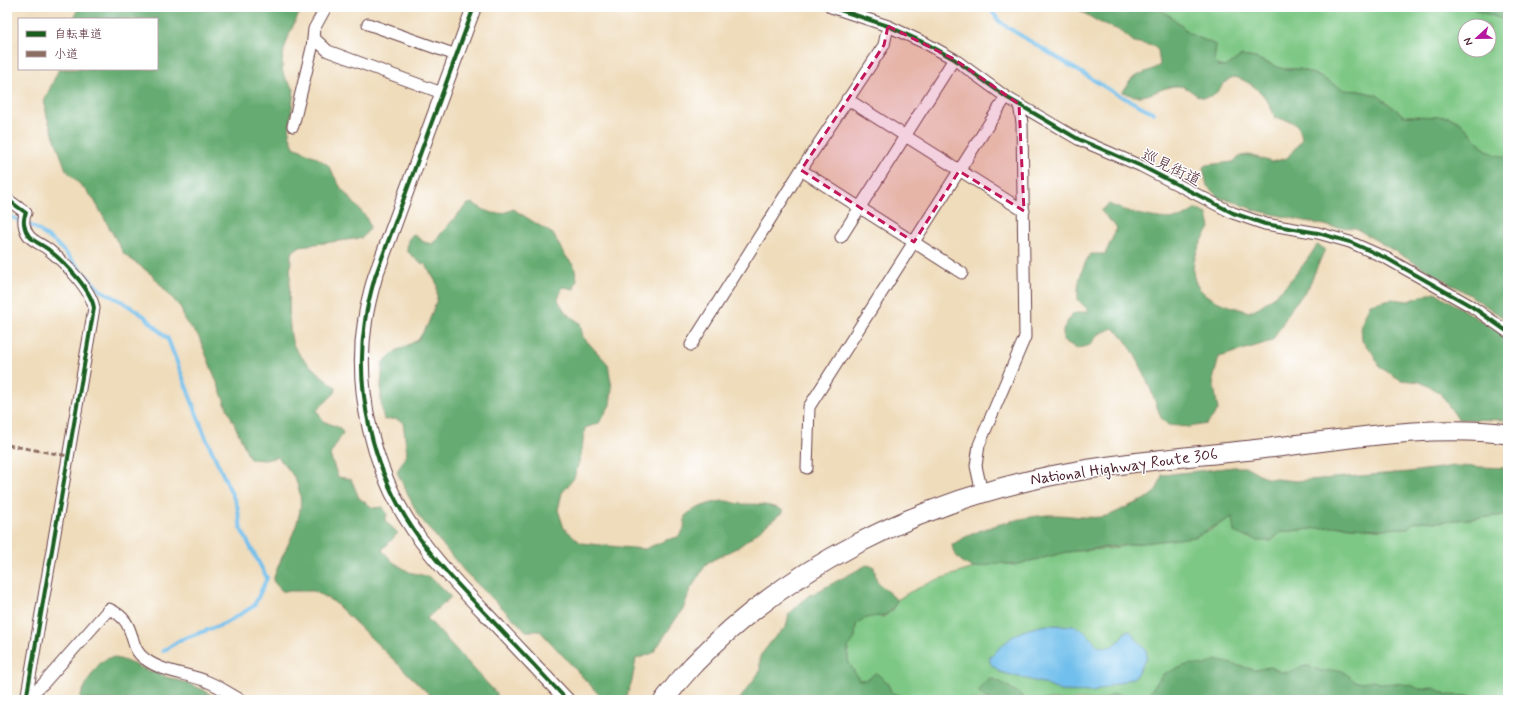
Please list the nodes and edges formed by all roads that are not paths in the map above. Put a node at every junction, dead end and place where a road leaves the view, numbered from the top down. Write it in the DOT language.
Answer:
graph roads {
  1 [pos="326,7"];
  2 [pos="474,7"];
  3 [pos="831,7"];
  4 [pos="368,24"];
  5 [pos="888,26"];
  6 [pos="314,38"];
  7 [pos="456,55"];
  8 [pos="954,59"];
  9 [pos="442,93"];
  10 [pos="1006,97"];
  11 [pos="847,100"];
  12 [pos="1019,104"];
  13 [pos="293,126"];
  14 [pos="905,136"];
  15 [pos="801,170"];
  16 [pos="959,171"];
  17 [pos="7,199"];
  18 [pos="860,207"];
  19 [pos="1024,211"];
  20 [pos="841,237"];
  21 [pos="914,242"];
  22 [pos="962,273"];
  23 [pos="1508,332"];
  24 [pos="691,345"];
  25 [pos="1508,434"];
  26 [pos="807,468"];
  27 [pos="982,493"];
  28 [pos="26,700"];
  29 [pos="241,700"];
  30 [pos="567,700"];
  31 [pos="664,700"];
  1 -- 6 [label="street"];
  2 -- 7 [label="street"];
  3 -- 5 [label="street, 巡見街道"];
  4 -- 7 [label="street"];
  5 -- 8 [label="street, 巡見街道"];
  5 -- 11 [label="street"];
  6 -- 9 [label="street"];
  6 -- 13 [label="street"];
  7 -- 9 [label="street"];
  8 -- 10 [label="street, 巡見街道"];
  8 -- 14 [label="street"];
  9 -- 30 [label="street"];
  10 -- 12 [label="street, 巡見街道"];
  10 -- 16 [label="street"];
  11 -- 14 [label="street"];
  11 -- 15 [label="street"];
  12 -- 19 [label="street"];
  12 -- 23 [label="street, 巡見街道"];
  14 -- 16 [label="street"];
  14 -- 18 [label="street"];
  15 -- 18 [label="street"];
  15 -- 24 [label="street"];
  16 -- 19 [label="street"];
  16 -- 21 [label="street"];
  17 -- 28 [label="street"];
  18 -- 20 [label="street"];
  18 -- 21 [label="street"];
  19 -- 27 [label="street"];
  21 -- 22 [label="street"];
  21 -- 26 [label="street"];
  25 -- 27 [label="highway, National Highway Route 306"];
  27 -- 31 [label="highway, National Highway Route 306"];
  28 -- 29 [label="street"];
}
